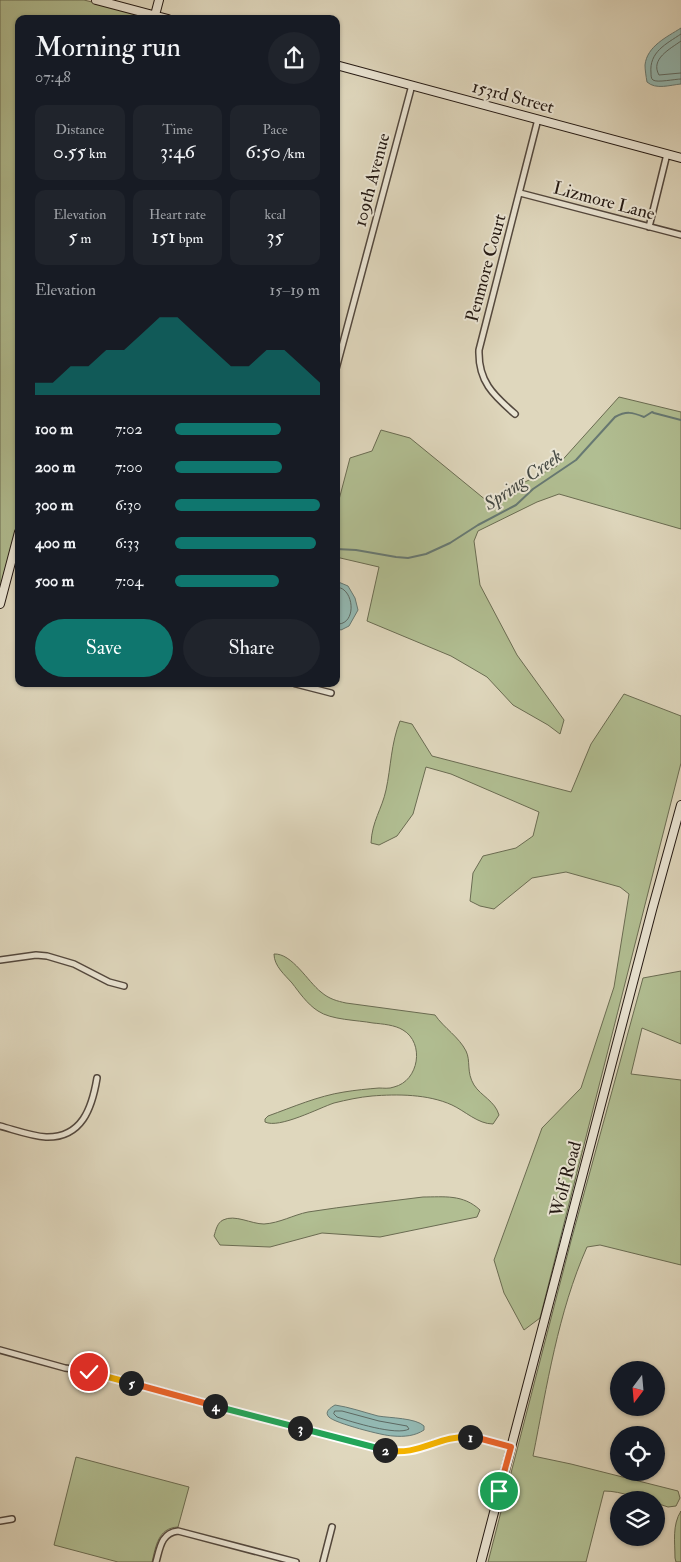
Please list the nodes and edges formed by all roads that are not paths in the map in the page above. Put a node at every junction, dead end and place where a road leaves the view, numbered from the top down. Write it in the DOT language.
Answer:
graph roads {
  1 [pos="96,0"];
  2 [pos="159,0"];
  3 [pos="147,15"];
  4 [pos="155,15"];
  5 [pos="340,66"];
  6 [pos="412,85"];
  7 [pos="538,119"];
  8 [pos="667,154"];
  9 [pos="681,158"];
  10 [pos="520,193"];
  11 [pos="649,227"];
  12 [pos="681,235"];
  13 [pos="340,354"];
  14 [pos="515,414"];
  15 [pos="15,547"];
  16 [pos="0,604"];
  17 [pos="308,687"];
  18 [pos="331,693"];
  19 [pos="681,805"];
  20 [pos="0,960"];
  21 [pos="124,986"];
  22 [pos="97,1078"];
  23 [pos="0,1126"];
  24 [pos="0,1350"];
  25 [pos="511,1447"];
  26 [pos="12,1519"];
  27 [pos="0,1521"];
  28 [pos="332,1528"];
  29 [pos="156,1562"];
  30 [pos="296,1562"];
  31 [pos="324,1562"];
  32 [pos="481,1562"];
  1 -- 3 [label="main road"];
  2 -- 4 [label="main road"];
  5 -- 6 [label="main road, 153rd Street"];
  6 -- 7 [label="main road, 153rd Street"];
  6 -- 13 [label="street, 109th Avenue"];
  7 -- 8 [label="main road, 153rd Street"];
  7 -- 10 [label="street, Penmore Court"];
  8 -- 9 [label="main road, 153rd Street"];
  8 -- 11 [label="street"];
  10 -- 11 [label="street, Lizmore Lane"];
  10 -- 14 [label="street, Penmore Court"];
  11 -- 12 [label="street, Lizmore Lane"];
  15 -- 16 [label="main road"];
  17 -- 18 [label="street"];
  19 -- 25 [label="main road, Wolf Road"];
  20 -- 21 [label="street"];
  22 -- 23 [label="street"];
  24 -- 25 [label="street"];
  25 -- 32 [label="main road, Wolf Road"];
  26 -- 27 [label="street"];
  28 -- 31 [label="street"];
  29 -- 30 [label="street"];
}
